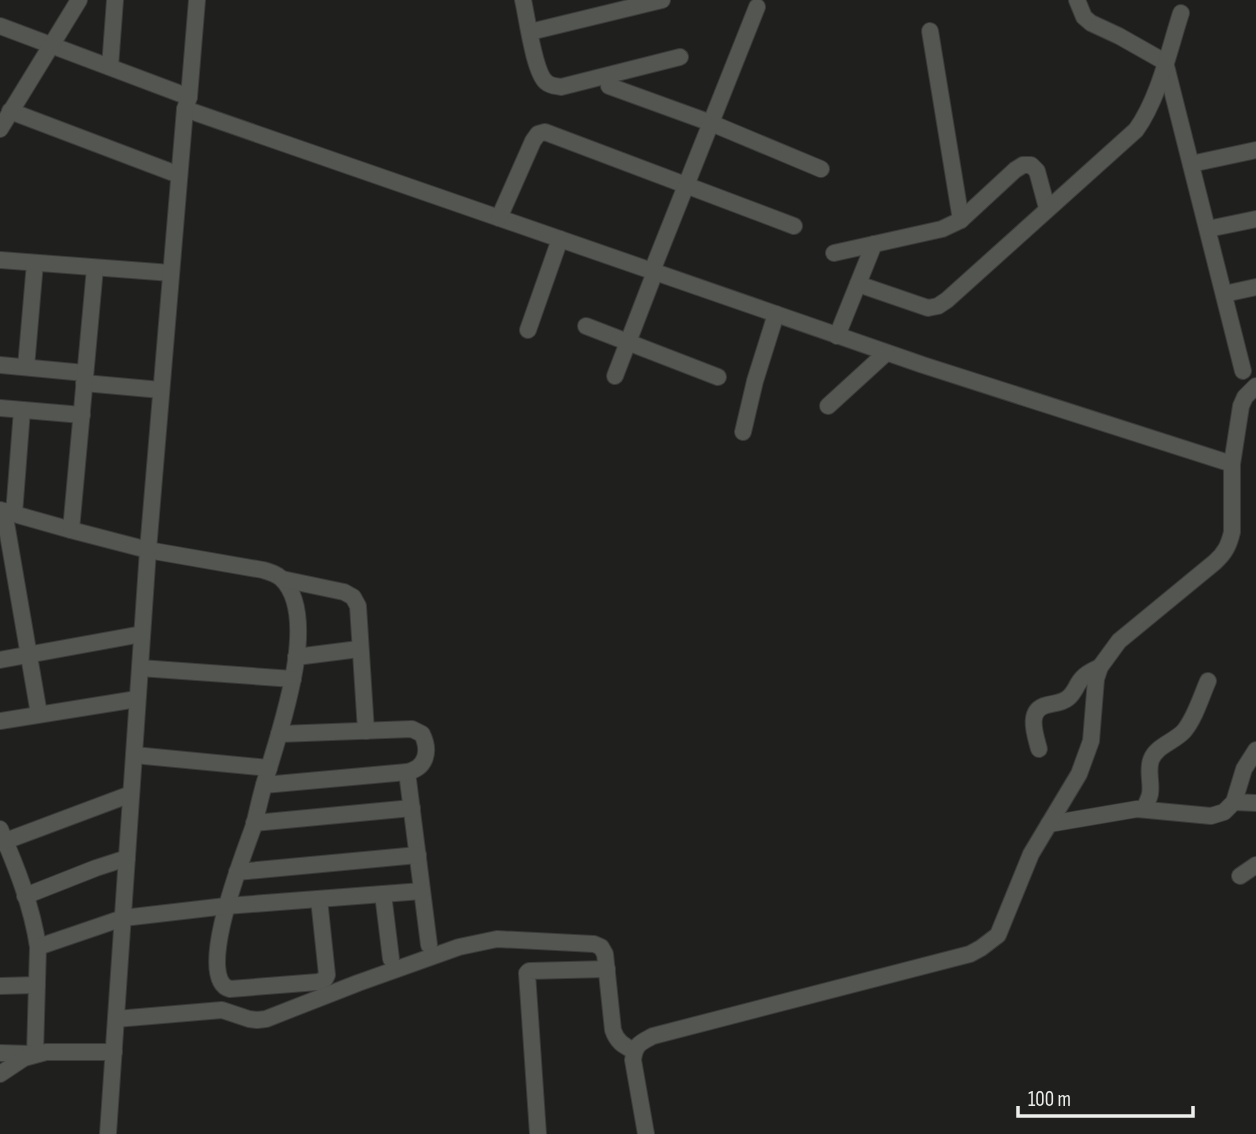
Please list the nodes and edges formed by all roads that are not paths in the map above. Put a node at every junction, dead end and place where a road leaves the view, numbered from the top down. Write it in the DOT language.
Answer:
graph roads {
  1 [pos="79,0"];
  2 [pos="115,0"];
  3 [pos="197,0"];
  4 [pos="523,0"];
  5 [pos="662,0"];
  6 [pos="1077,0"];
  7 [pos="757,6"];
  8 [pos="1181,13"];
  9 [pos="0,26"];
  10 [pos="930,31"];
  11 [pos="530,32"];
  12 [pos="50,45"];
  13 [pos="680,57"];
  14 [pos="1166,62"];
  15 [pos="110,67"];
  16 [pos="609,86"];
  17 [pos="187,103"];
  18 [pos="10,111"];
  19 [pos="710,123"];
  20 [pos="0,129"];
  21 [pos="1256,150"];
  22 [pos="1191,164"];
  23 [pos="821,169"];
  24 [pos="179,175"];
  25 [pos="686,185"];
  26 [pos="1047,208"];
  27 [pos="499,218"];
  28 [pos="1256,219"];
  29 [pos="961,220"];
  30 [pos="794,226"];
  31 [pos="1208,229"];
  32 [pos="559,239"];
  33 [pos="874,244"];
  34 [pos="834,253"];
  35 [pos="0,260"];
  36 [pos="35,263"];
  37 [pos="95,268"];
  38 [pos="653,272"];
  39 [pos="171,273"];
  40 [pos="858,284"];
  41 [pos="1256,287"];
  42 [pos="1224,294"];
  43 [pos="776,314"];
  44 [pos="586,326"];
  45 [pos="528,330"];
  46 [pos="837,336"];
  47 [pos="628,342"];
  48 [pos="886,353"];
  49 [pos="0,365"];
  50 [pos="26,367"];
  51 [pos="1243,371"];
  52 [pos="615,376"];
  53 [pos="718,377"];
  54 [pos="85,378"];
  55 [pos="1256,386"];
  56 [pos="161,390"];
  57 [pos="828,406"];
  58 [pos="0,408"];
  59 [pos="22,410"];
  60 [pos="82,415"];
  61 [pos="743,432"];
  62 [pos="1232,464"];
  63 [pos="6,511"];
  64 [pos="71,530"];
  65 [pos="148,550"];
  66 [pos="282,579"];
  67 [pos="17,585"];
  68 [pos="0,588"];
  69 [pos="142,634"];
  70 [pos="359,649"];
  71 [pos="29,655"];
  72 [pos="296,657"];
  73 [pos="0,660"];
  74 [pos="1100,667"];
  75 [pos="140,668"];
  76 [pos="293,679"];
  77 [pos="1208,681"];
  78 [pos="137,699"];
  79 [pos="39,714"];
  80 [pos="0,721"];
  81 [pos="366,731"];
  82 [pos="279,734"];
  83 [pos="1039,749"];
  84 [pos="1256,750"];
  85 [pos="134,755"];
  86 [pos="269,768"];
  87 [pos="407,772"];
  88 [pos="264,785"];
  89 [pos="131,794"];
  90 [pos="1234,802"];
  91 [pos="1256,803"];
  92 [pos="412,808"];
  93 [pos="1144,809"];
  94 [pos="254,823"];
  95 [pos="1049,824"];
  96 [pos="2,838"];
  97 [pos="418,855"];
  98 [pos="127,858"];
  99 [pos="1256,865"];
  100 [pos="237,872"];
  101 [pos="1240,876"];
  102 [pos="422,891"];
  103 [pos="383,894"];
  104 [pos="26,896"];
  105 [pos="319,899"];
  106 [pos="226,906"];
  107 [pos="123,918"];
  108 [pos="429,945"];
  109 [pos="38,947"];
  110 [pos="391,959"];
  111 [pos="607,969"];
  112 [pos="37,985"];
  113 [pos="0,986"];
  114 [pos="116,1019"];
  115 [pos="634,1051"];
  116 [pos="114,1052"];
  117 [pos="0,1053"];
  118 [pos="35,1054"];
  119 [pos="0,1074"];
  120 [pos="108,1134"];
  121 [pos="538,1134"];
  122 [pos="646,1134"];
  1 -- 12 [label="street"];
  2 -- 15 [label="street"];
  3 -- 17 [label="street"];
  4 -- 11 [label="street"];
  5 -- 11 [label="street"];
  6 -- 14 [label="street"];
  7 -- 19 [label="street"];
  8 -- 14 [label="street"];
  9 -- 12 [label="street"];
  10 -- 29 [label="street"];
  11 -- 13 [label="street"];
  12 -- 15 [label="street"];
  12 -- 18 [label="street"];
  14 -- 22 [label="street"];
  14 -- 26 [label="street"];
  15 -- 17 [label="street"];
  16 -- 19 [label="street"];
  17 -- 24 [label="street"];
  17 -- 27 [label="street"];
  18 -- 20 [label="street"];
  18 -- 24 [label="street"];
  19 -- 23 [label="street"];
  19 -- 25 [label="street"];
  21 -- 22 [label="street"];
  22 -- 31 [label="street"];
  24 -- 39 [label="street"];
  25 -- 27 [label="street"];
  25 -- 30 [label="street"];
  25 -- 38 [label="street"];
  26 -- 29 [label="street"];
  26 -- 40 [label="street"];
  27 -- 32 [label="street"];
  28 -- 31 [label="street"];
  29 -- 33 [label="street"];
  31 -- 42 [label="street"];
  32 -- 38 [label="street"];
  32 -- 45 [label="street"];
  33 -- 34 [label="street"];
  33 -- 40 [label="street"];
  35 -- 36 [label="street"];
  36 -- 37 [label="street"];
  36 -- 50 [label="street"];
  37 -- 39 [label="street"];
  37 -- 54 [label="street"];
  38 -- 43 [label="street"];
  38 -- 47 [label="street"];
  39 -- 56 [label="street"];
  40 -- 46 [label="street"];
  41 -- 42 [label="street"];
  42 -- 51 [label="street"];
  43 -- 46 [label="street"];
  43 -- 61 [label="street"];
  44 -- 47 [label="street"];
  46 -- 48 [label="street"];
  47 -- 52 [label="street"];
  47 -- 53 [label="street"];
  48 -- 57 [label="street"];
  48 -- 62 [label="street"];
  49 -- 50 [label="street"];
  50 -- 54 [label="street"];
  54 -- 56 [label="street"];
  54 -- 60 [label="street"];
  55 -- 62 [label="street"];
  56 -- 65 [label="street"];
  58 -- 59 [label="street"];
  59 -- 60 [label="street"];
  59 -- 63 [label="street"];
  60 -- 64 [label="street"];
  62 -- 74 [label="street"];
  63 -- 64 [label="street"];
  63 -- 67 [label="street"];
  64 -- 65 [label="street"];
  65 -- 66 [label="street"];
  65 -- 69 [label="street"];
  66 -- 70 [label="street"];
  66 -- 72 [label="street"];
  67 -- 68 [label="street"];
  67 -- 71 [label="street"];
  69 -- 71 [label="street"];
  69 -- 75 [label="street"];
  70 -- 72 [label="street"];
  70 -- 81 [label="street"];
  71 -- 73 [label="street"];
  71 -- 79 [label="street"];
  72 -- 76 [label="street"];
  74 -- 83 [label="street"];
  74 -- 95 [label="street"];
  75 -- 76 [label="street"];
  75 -- 78 [label="street"];
  76 -- 82 [label="street"];
  77 -- 93 [label="street"];
  78 -- 79 [label="street"];
  78 -- 85 [label="street"];
  79 -- 80 [label="street"];
  81 -- 82 [label="street"];
  81 -- 87 [label="street"];
  82 -- 86 [label="street"];
  84 -- 90 [label="street"];
  85 -- 86 [label="street"];
  85 -- 89 [label="street"];
  86 -- 88 [label="street"];
  87 -- 88 [label="street"];
  87 -- 92 [label="street"];
  88 -- 94 [label="street"];
  89 -- 96 [label="street"];
  89 -- 98 [label="street"];
  90 -- 91 [label="street"];
  90 -- 93 [label="street"];
  92 -- 94 [label="street"];
  92 -- 97 [label="street"];
  93 -- 95 [label="street"];
  94 -- 100 [label="street"];
  95 -- 115 [label="street"];
  96 -- 104 [label="street"];
  97 -- 100 [label="street"];
  97 -- 102 [label="street"];
  98 -- 104 [label="street"];
  98 -- 107 [label="street"];
  99 -- 101 [label="street"];
  100 -- 106 [label="street"];
  102 -- 103 [label="street"];
  102 -- 108 [label="street"];
  103 -- 105 [label="street"];
  103 -- 110 [label="street"];
  104 -- 109 [label="street"];
  105 -- 106 [label="street"];
  105 -- 106 [label="street"];
  106 -- 107 [label="street"];
  107 -- 109 [label="street"];
  107 -- 114 [label="street"];
  109 -- 112 [label="street"];
  111 -- 114 [label="street"];
  111 -- 115 [label="street"];
  111 -- 121 [label="street"];
  112 -- 113 [label="street"];
  112 -- 118 [label="street"];
  114 -- 116 [label="street"];
  115 -- 122 [label="street"];
  116 -- 118 [label="street"];
  116 -- 120 [label="street"];
  117 -- 118 [label="street"];
  118 -- 119 [label="street"];
}
